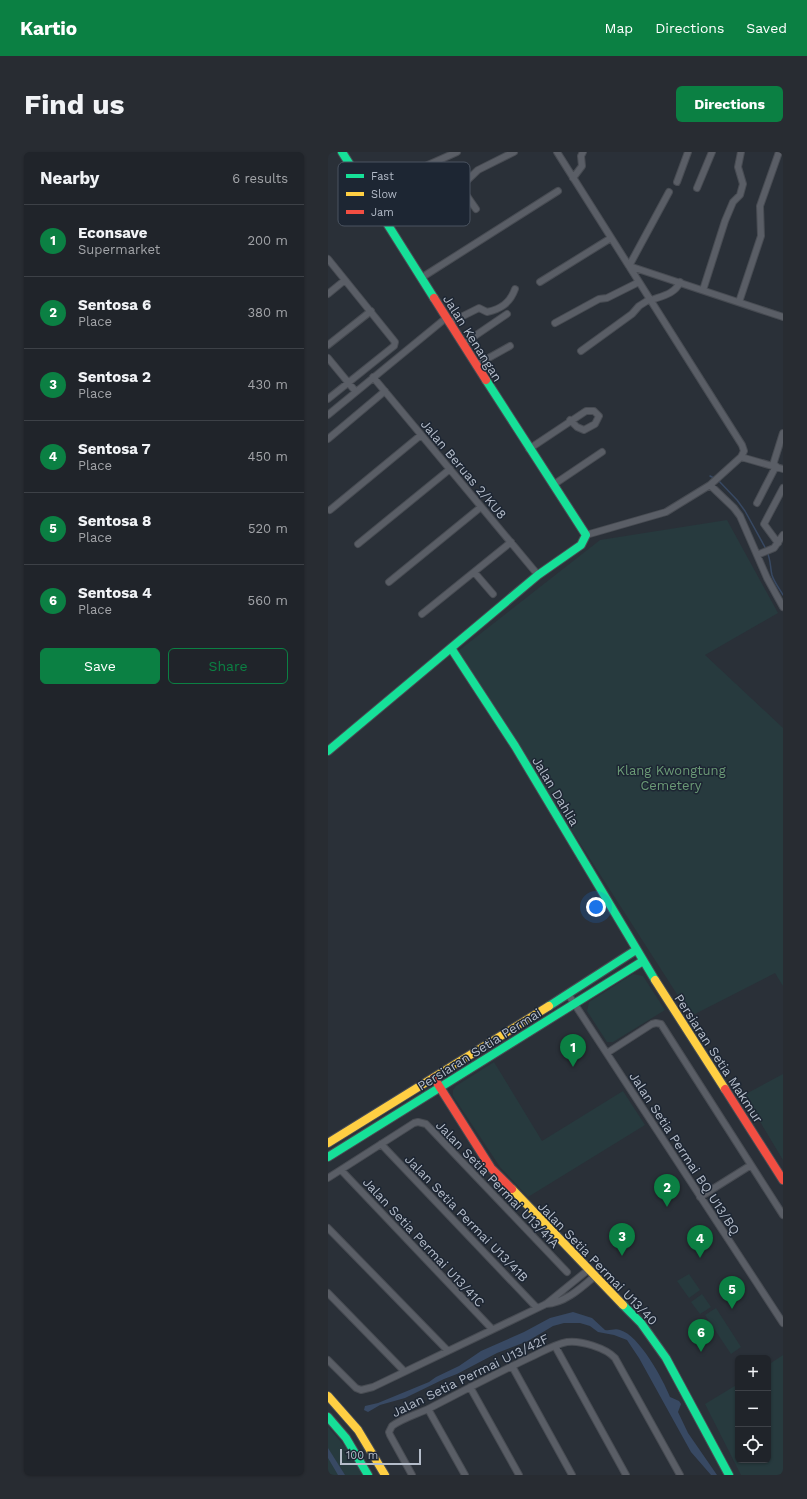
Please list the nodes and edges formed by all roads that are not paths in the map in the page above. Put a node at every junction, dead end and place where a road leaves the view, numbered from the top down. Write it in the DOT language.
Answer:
graph roads {
  1 [pos="342,152"];
  2 [pos="457,152"];
  3 [pos="514,152"];
  4 [pos="557,152"];
  5 [pos="583,152"];
  6 [pos="688,152"];
  7 [pos="712,152"];
  8 [pos="742,152"];
  9 [pos="779,152"];
  10 [pos="348,162"];
  11 [pos="435,162"];
  12 [pos="470,178"];
  13 [pos="573,178"];
  14 [pos="677,182"];
  15 [pos="697,188"];
  16 [pos="558,191"];
  17 [pos="669,192"];
  18 [pos="470,200"];
  19 [pos="476,209"];
  20 [pos="389,226"];
  21 [pos="611,238"];
  22 [pos="328,259"];
  23 [pos="629,266"];
  24 [pos="421,278"];
  25 [pos="345,280"];
  26 [pos="540,282"];
  27 [pos="639,282"];
  28 [pos="680,282"];
  29 [pos="515,289"];
  30 [pos="703,290"];
  31 [pos="328,294"];
  32 [pos="650,300"];
  33 [pos="739,302"];
  34 [pos="371,311"];
  35 [pos="507,314"];
  36 [pos="783,316"];
  37 [pos="447,320"];
  38 [pos="555,323"];
  39 [pos="463,344"];
  40 [pos="328,345"];
  41 [pos="510,346"];
  42 [pos="581,351"];
  43 [pos="328,358"];
  44 [pos="476,365"];
  45 [pos="373,377"];
  46 [pos="347,382"];
  47 [pos="385,391"];
  48 [pos="356,392"];
  49 [pos="328,399"];
  50 [pos="328,415"];
  51 [pos="570,420"];
  52 [pos="783,433"];
  53 [pos="421,434"];
  54 [pos="328,439"];
  55 [pos="529,449"];
  56 [pos="602,452"];
  57 [pos="741,457"];
  58 [pos="775,466"];
  59 [pos="450,469"];
  60 [pos="783,469"];
  61 [pos="714,482"];
  62 [pos="553,485"];
  63 [pos="783,488"];
  64 [pos="757,503"];
  65 [pos="481,507"];
  66 [pos="330,510"];
  67 [pos="586,535"];
  68 [pos="783,535"];
  69 [pos="511,542"];
  70 [pos="778,543"];
  71 [pos="358,544"];
  72 [pos="763,553"];
  73 [pos="474,572"];
  74 [pos="538,575"];
  75 [pos="388,582"];
  76 [pos="493,594"];
  77 [pos="783,607"];
  78 [pos="422,614"];
  79 [pos="451,648"];
  80 [pos="328,751"];
  81 [pos="636,950"];
  82 [pos="643,961"];
  83 [pos="568,994"];
  84 [pos="575,1004"];
  85 [pos="607,1053"];
  86 [pos="434,1078"];
  87 [pos="440,1088"];
  88 [pos="328,1144"];
  89 [pos="381,1144"];
  90 [pos="328,1157"];
  91 [pos="751,1164"];
  92 [pos="341,1170"];
  93 [pos="328,1178"];
  94 [pos="783,1180"];
  95 [pos="700,1197"];
  96 [pos="783,1215"];
  97 [pos="328,1228"];
  98 [pos="588,1270"];
  99 [pos="567,1272"];
  100 [pos="595,1276"];
  101 [pos="328,1293"];
  102 [pos="546,1304"];
  103 [pos="537,1308"];
  104 [pos="783,1323"];
  105 [pos="492,1329"];
  106 [pos="555,1346"];
  107 [pos="448,1351"];
  108 [pos="328,1360"];
  109 [pos="512,1366"];
  110 [pos="404,1371"];
  111 [pos="470,1387"];
  112 [pos="328,1396"];
  113 [pos="428,1409"];
  114 [pos="328,1417"];
  115 [pos="368,1475"];
  116 [pos="385,1475"];
  117 [pos="412,1475"];
  118 [pos="465,1475"];
  119 [pos="519,1475"];
  120 [pos="572,1475"];
  121 [pos="626,1475"];
  122 [pos="680,1475"];
  123 [pos="729,1475"];
  1 -- 10 [label="street, Jalan Kenangan"];
  2 -- 11 [label="street"];
  3 -- 12 [label="street"];
  4 -- 13 [label="street"];
  5 -- 13 [label="street"];
  6 -- 14 [label="street"];
  7 -- 15 [label="street"];
  8 -- 30 [label="street"];
  9 -- 33 [label="street"];
  13 -- 21 [label="street"];
  16 -- 24 [label="street"];
  17 -- 23 [label="street"];
  18 -- 19 [label="street"];
  20 -- 24 [label="street, Jalan Kenangan"];
  21 -- 23 [label="street"];
  21 -- 26 [label="street"];
  22 -- 25 [label="street"];
  23 -- 27 [label="street"];
  23 -- 28 [label="street"];
  24 -- 37 [label="street, Jalan Kenangan"];
  25 -- 31 [label="street"];
  25 -- 34 [label="street"];
  27 -- 32 [label="street"];
  27 -- 38 [label="street"];
  28 -- 30 [label="street"];
  28 -- 32 [label="street"];
  29 -- 37 [label="street"];
  30 -- 33 [label="street"];
  32 -- 42 [label="street"];
  32 -- 57 [label="street"];
  33 -- 36 [label="street"];
  34 -- 40 [label="street"];
  34 -- 46 [label="street"];
  35 -- 39 [label="street"];
  37 -- 39 [label="street, Jalan Kenangan"];
  37 -- 45 [label="street"];
  39 -- 44 [label="street, Jalan Kenangan"];
  41 -- 44 [label="street"];
  43 -- 46 [label="street"];
  44 -- 55 [label="street, Jalan Kenangan"];
  45 -- 47 [label="street, Jalan Beruas 2/KU8"];
  45 -- 48 [label="street"];
  46 -- 48 [label="street"];
  46 -- 49 [label="street"];
  47 -- 53 [label="street, Jalan Beruas 2/KU8"];
  47 -- 54 [label="street"];
  48 -- 50 [label="street"];
  51 -- 55 [label="street"];
  52 -- 58 [label="street"];
  53 -- 59 [label="street, Jalan Beruas 2/KU8"];
  53 -- 66 [label="street"];
  55 -- 62 [label="street, Jalan Kenangan"];
  56 -- 62 [label="street"];
  57 -- 58 [label="street"];
  57 -- 61 [label="street"];
  58 -- 60 [label="street"];
  58 -- 64 [label="street"];
  59 -- 65 [label="street, Jalan Beruas 2/KU8"];
  59 -- 71 [label="street"];
  61 -- 67 [label="street"];
  61 -- 72 [label="street"];
  62 -- 67 [label="street, Jalan Kenangan"];
  63 -- 70 [label="street"];
  65 -- 69 [label="street, Jalan Beruas 2/KU8"];
  65 -- 75 [label="street"];
  67 -- 74 [label="street"];
  68 -- 70 [label="street"];
  69 -- 73 [label="street"];
  69 -- 74 [label="street, Jalan Beruas 2/KU8"];
  70 -- 72 [label="street"];
  72 -- 77 [label="street"];
  73 -- 76 [label="street"];
  73 -- 78 [label="street"];
  74 -- 79 [label="street"];
  79 -- 80 [label="street"];
  79 -- 81 [label="street, Jalan Dahlia"];
  81 -- 82 [label="street, Persiaran Setia Makmur"];
  81 -- 83 [label="street, Persiaran Setia Permai"];
  82 -- 84 [label="street, Persiaran Setia Permai"];
  82 -- 94 [label="street, Persiaran Setia Makmur"];
  83 -- 84 [label="street, Jalan Setia Permai BQ U13/BQ"];
  83 -- 86 [label="street, Persiaran Setia Permai"];
  84 -- 85 [label="street, Jalan Setia Permai BQ U13/BQ"];
  84 -- 87 [label="street, Persiaran Setia Permai"];
  85 -- 91 [label="street"];
  85 -- 95 [label="street, Jalan Setia Permai BQ U13/BQ"];
  86 -- 87 [label="street, Jalan Setia Permai U13/40"];
  86 -- 88 [label="street, Persiaran Setia Permai"];
  87 -- 90 [label="street, Persiaran Setia Permai"];
  87 -- 98 [label="street, Jalan Setia Permai U13/40"];
  89 -- 92 [label="street, Jalan Setia Permai U13/41A"];
  89 -- 99 [label="street, Jalan Setia Permai U13/41A"];
  89 -- 103 [label="street, Jalan Setia Permai U13/41B"];
  91 -- 95 [label="street"];
  91 -- 96 [label="street"];
  92 -- 93 [label="street, Jalan Setia Permai U13/41A"];
  92 -- 105 [label="street, Jalan Setia Permai U13/41C"];
  95 -- 104 [label="street, Jalan Setia Permai BQ U13/BQ"];
  97 -- 107 [label="street"];
  98 -- 100 [label="street, Jalan Setia Permai U13/40"];
  98 -- 102 [label="street"];
  100 -- 102 [label="street"];
  100 -- 123 [label="street, Jalan Setia Permai U13/40"];
  101 -- 110 [label="street"];
  102 -- 103 [label="street"];
  103 -- 105 [label="street"];
  105 -- 107 [label="street"];
  106 -- 109 [label="street, Jalan Setia Permai U13/42F"];
  106 -- 121 [label="street"];
  106 -- 122 [label="street, Jalan Setia Permai U13/42F"];
  107 -- 110 [label="street"];
  108 -- 110 [label="street"];
  109 -- 111 [label="street, Jalan Setia Permai U13/42F"];
  109 -- 120 [label="street"];
  111 -- 113 [label="street, Jalan Setia Permai U13/42F"];
  111 -- 119 [label="street"];
  112 -- 116 [label="street"];
  113 -- 117 [label="street, Jalan Setia Permai U13/42F"];
  113 -- 118 [label="street"];
  114 -- 115 [label="street"];
}
